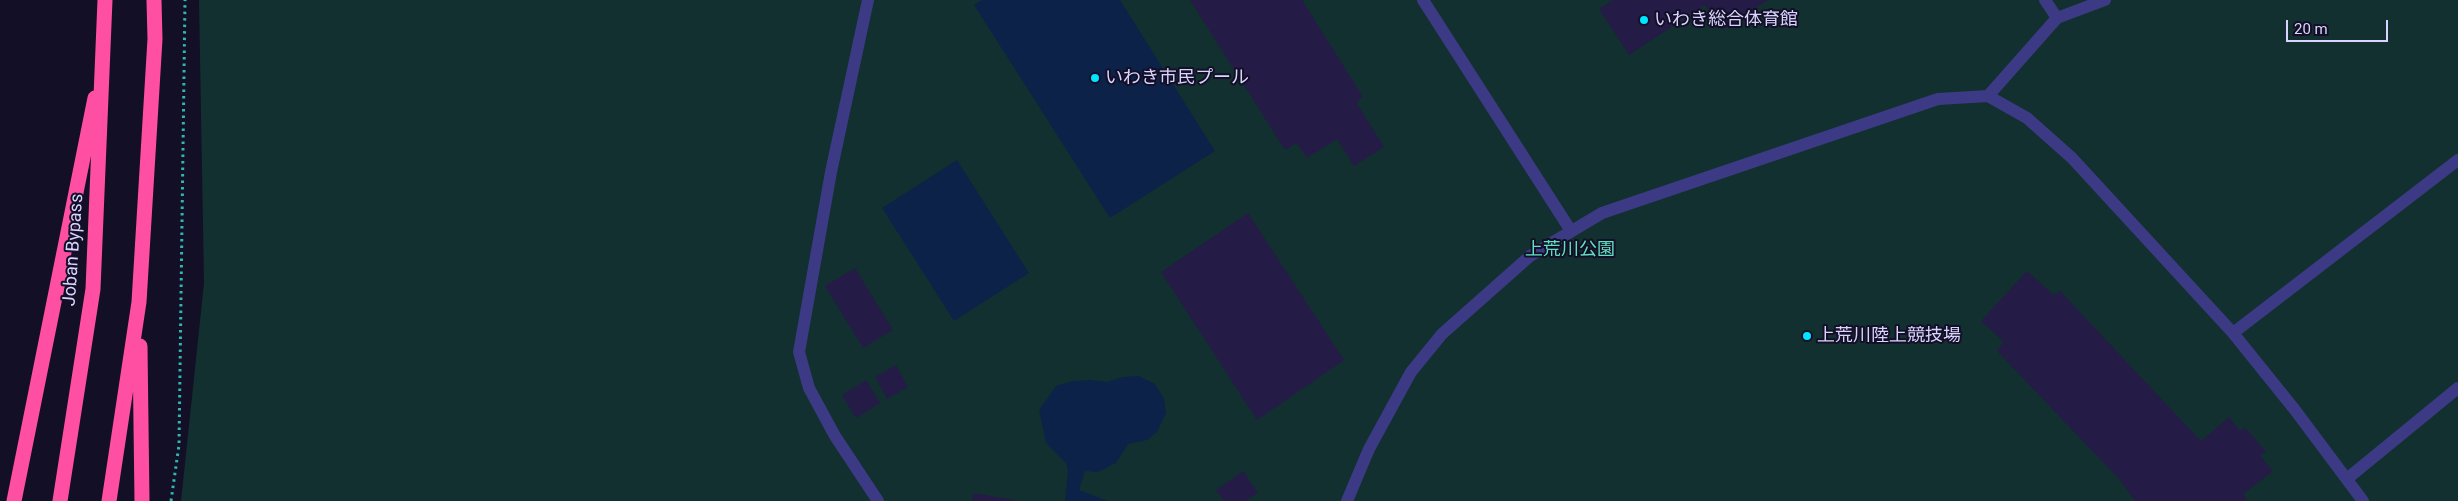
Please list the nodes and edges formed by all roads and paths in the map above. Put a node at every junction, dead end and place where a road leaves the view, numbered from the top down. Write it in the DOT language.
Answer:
graph roads {
  1 [pos="105,0"];
  2 [pos="154,0"];
  3 [pos="184,0"];
  4 [pos="868,0"];
  5 [pos="1422,0"];
  6 [pos="2045,0"];
  7 [pos="2105,0"];
  8 [pos="2057,18"];
  9 [pos="105,48"];
  10 [pos="1988,96"];
  11 [pos="2458,160"];
  12 [pos="1571,231"];
  13 [pos="139,302"];
  14 [pos="2233,333"];
  15 [pos="2458,388"];
  16 [pos="2348,478"];
  17 [pos="14,501"];
  18 [pos="60,501"];
  19 [pos="109,501"];
  20 [pos="142,501"];
  21 [pos="171,501"];
  22 [pos="878,501"];
  23 [pos="1347,501"];
  24 [pos="2362,501"];
  1 -- 9 [label="highway, Joban Bypass"];
  2 -- 13 [label="highway"];
  3 -- 21 [label="path"];
  4 -- 22 [label="street"];
  5 -- 12 [label="street"];
  6 -- 8 [label="street"];
  7 -- 8 [label="street"];
  8 -- 10 [label="street"];
  9 -- 17 [label="highway"];
  9 -- 18 [label="highway, Joban Bypass"];
  10 -- 12 [label="street"];
  10 -- 14 [label="street"];
  11 -- 14 [label="street"];
  12 -- 23 [label="street"];
  13 -- 19 [label="highway"];
  13 -- 20 [label="highway"];
  14 -- 16 [label="street"];
  15 -- 16 [label="street"];
  16 -- 24 [label="street"];
}
